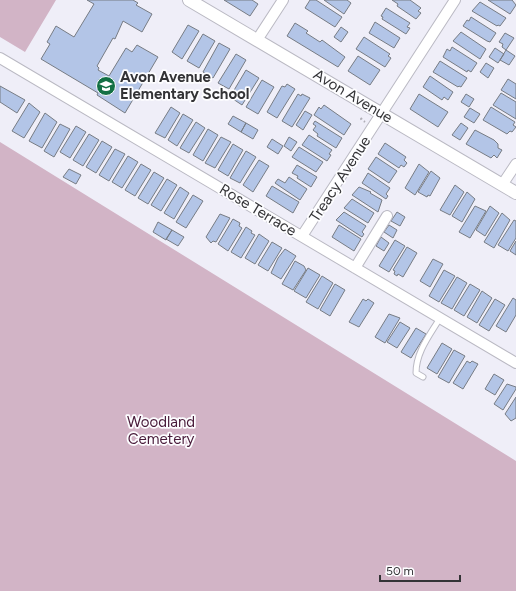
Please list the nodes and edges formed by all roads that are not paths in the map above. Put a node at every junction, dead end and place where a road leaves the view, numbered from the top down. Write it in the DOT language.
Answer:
graph roads {
  1 [pos="189,0"];
  2 [pos="283,0"];
  3 [pos="455,0"];
  4 [pos="258,40"];
  5 [pos="0,58"];
  6 [pos="383,114"];
  7 [pos="516,164"];
  8 [pos="502,185"];
  9 [pos="516,193"];
  10 [pos="387,216"];
  11 [pos="302,236"];
  12 [pos="355,268"];
  13 [pos="440,318"];
  14 [pos="516,363"];
  15 [pos="423,377"];
  1 -- 4 [label="street, Avon Avenue"];
  2 -- 4 [label="street"];
  3 -- 6 [label="street, Treacy Avenue"];
  4 -- 6 [label="street, Avon Avenue"];
  5 -- 11 [label="street, Rose Terrace"];
  6 -- 8 [label="street, Avon Avenue"];
  6 -- 11 [label="street, Treacy Avenue"];
  7 -- 8 [label="street"];
  8 -- 9 [label="street, Avon Avenue"];
  10 -- 12 [label="street"];
  11 -- 12 [label="street, Rose Terrace"];
  12 -- 13 [label="street, Rose Terrace"];
  13 -- 14 [label="street, Rose Terrace"];
  13 -- 15 [label="lane"];
}
